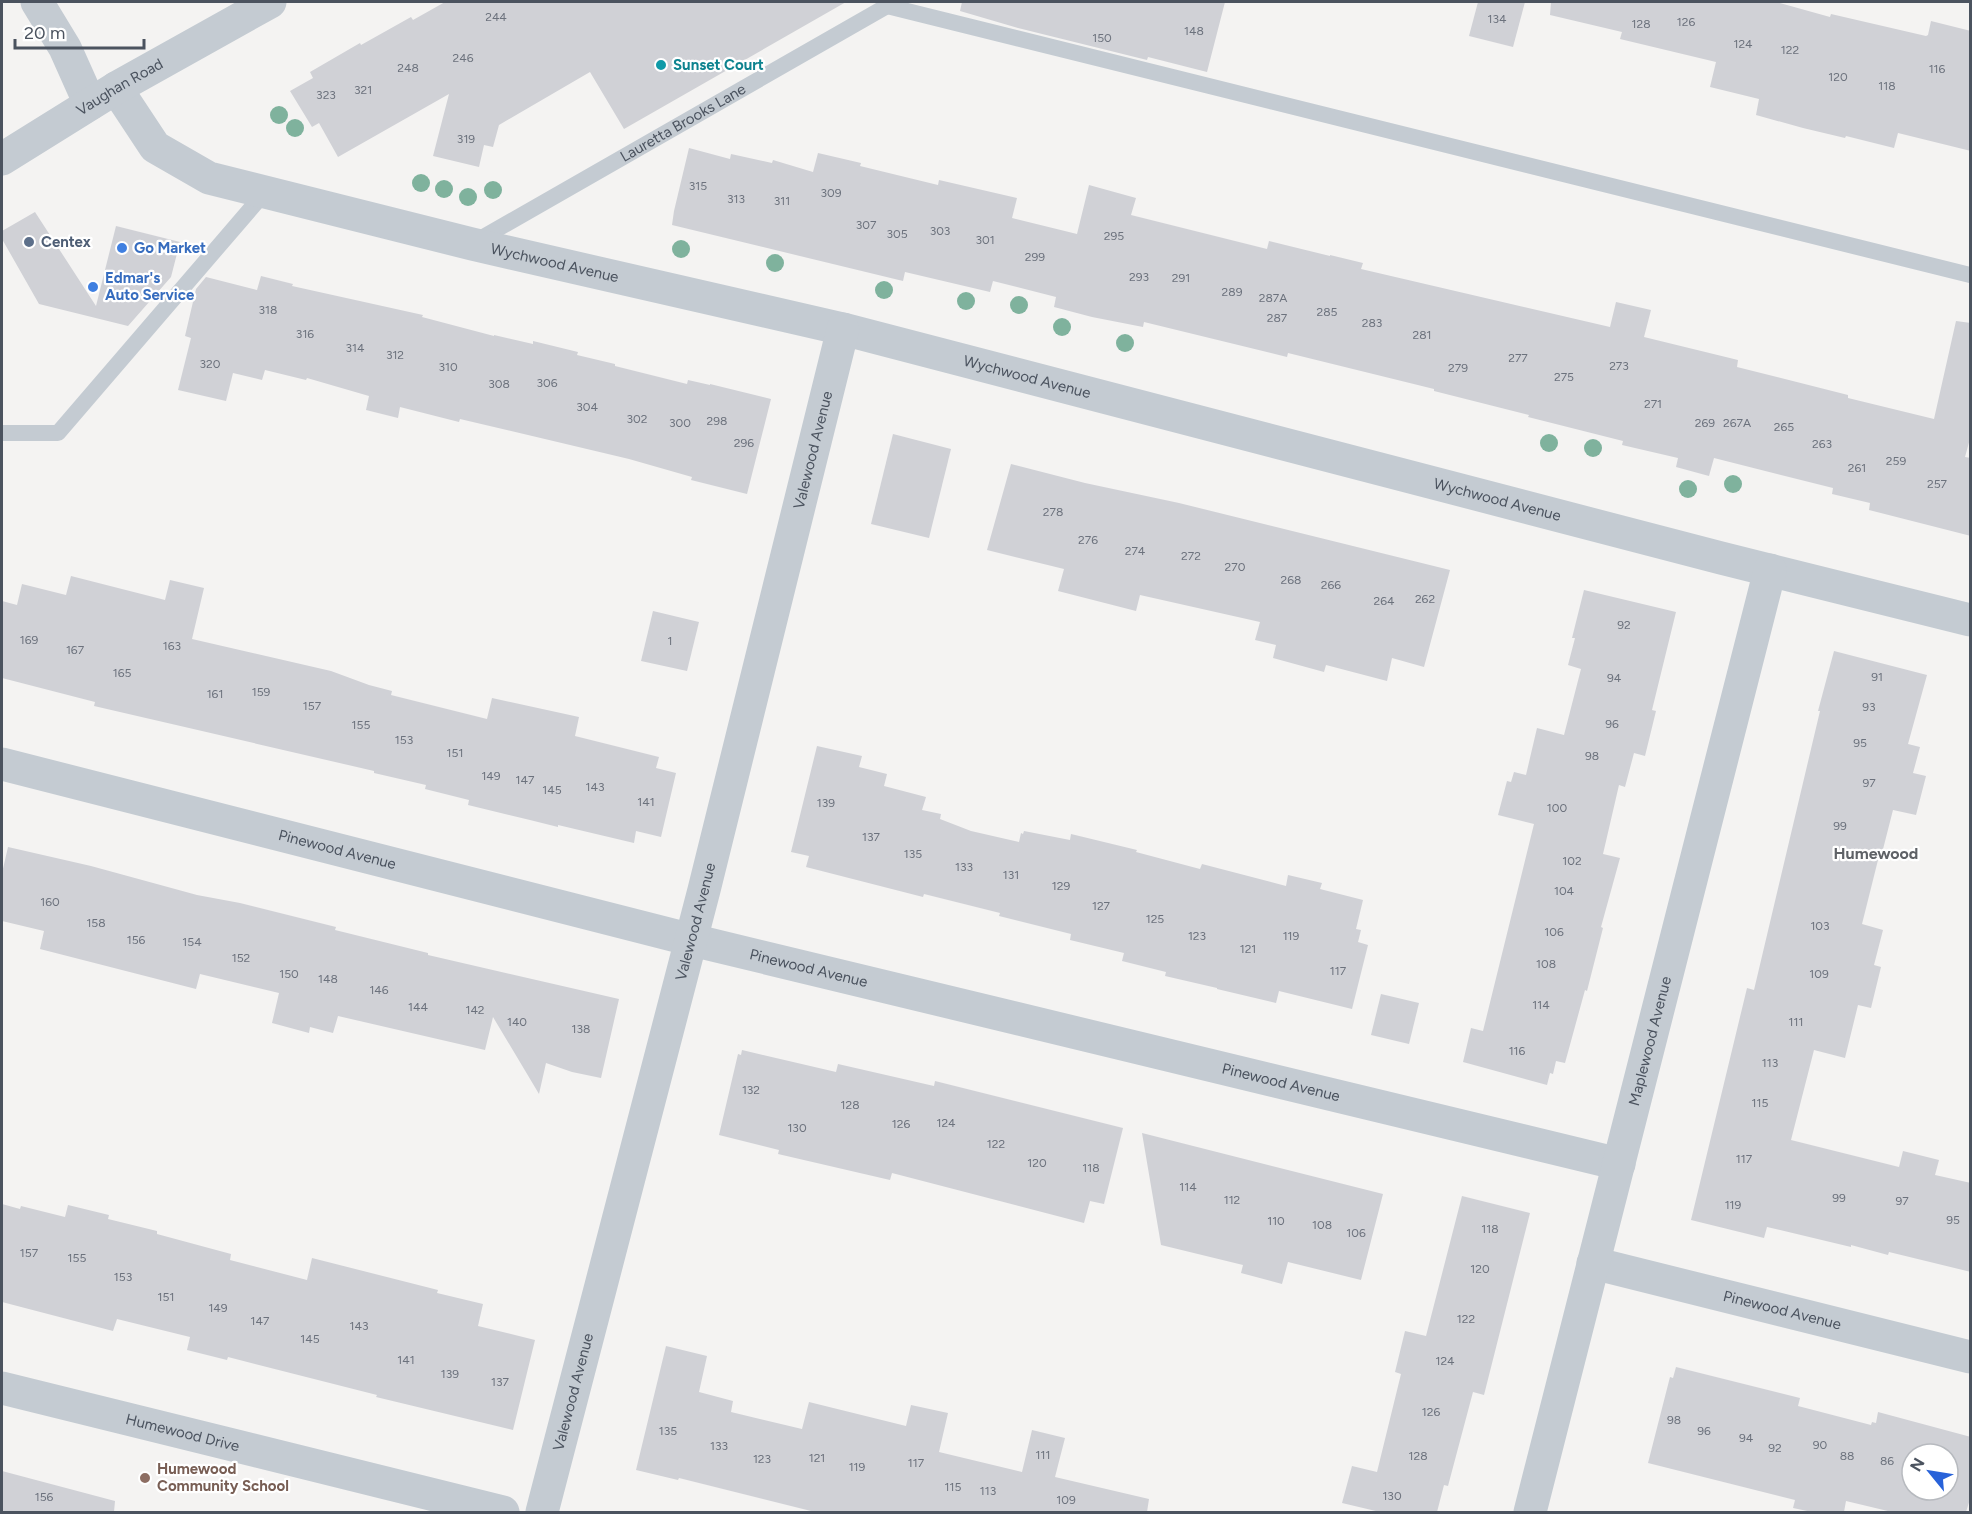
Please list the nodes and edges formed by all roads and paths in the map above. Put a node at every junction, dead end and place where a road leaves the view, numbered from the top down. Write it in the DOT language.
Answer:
graph roads {
  1 [pos="37,2"];
  2 [pos="270,2"];
  3 [pos="890,4"];
  4 [pos="103,96"];
  5 [pos="2,159"];
  6 [pos="266,192"];
  7 [pos="472,244"];
  8 [pos="1971,275"];
  9 [pos="843,329"];
  10 [pos="2,433"];
  11 [pos="1770,570"];
  12 [pos="1971,620"];
  13 [pos="2,764"];
  14 [pos="692,939"];
  15 [pos="1618,1164"];
  16 [pos="1593,1263"];
  17 [pos="1971,1357"];
  18 [pos="2,1388"];
  19 [pos="503,1512"];
  20 [pos="542,1512"];
  21 [pos="1530,1512"];
  1 -- 4 [label="street, Wychwood Avenue"];
  2 -- 4 [label="street, Vaughan Road"];
  3 -- 7 [label="lane, Lauretta Brooks Lane"];
  3 -- 8 [label="lane"];
  4 -- 5 [label="street, Vaughan Road"];
  4 -- 6 [label="street, Wychwood Avenue"];
  6 -- 7 [label="street, Wychwood Avenue"];
  6 -- 10 [label="lane"];
  7 -- 9 [label="street, Wychwood Avenue"];
  9 -- 11 [label="street, Wychwood Avenue"];
  9 -- 14 [label="street, Valewood Avenue"];
  11 -- 12 [label="street, Wychwood Avenue"];
  11 -- 15 [label="street, Maplewood Avenue"];
  13 -- 14 [label="street, Pinewood Avenue"];
  14 -- 15 [label="street, Pinewood Avenue"];
  14 -- 20 [label="street, Valewood Avenue"];
  15 -- 16 [label="street, Maplewood Avenue"];
  16 -- 17 [label="street, Pinewood Avenue"];
  16 -- 21 [label="street, Maplewood Avenue"];
  18 -- 19 [label="street, Humewood Drive"];
}
